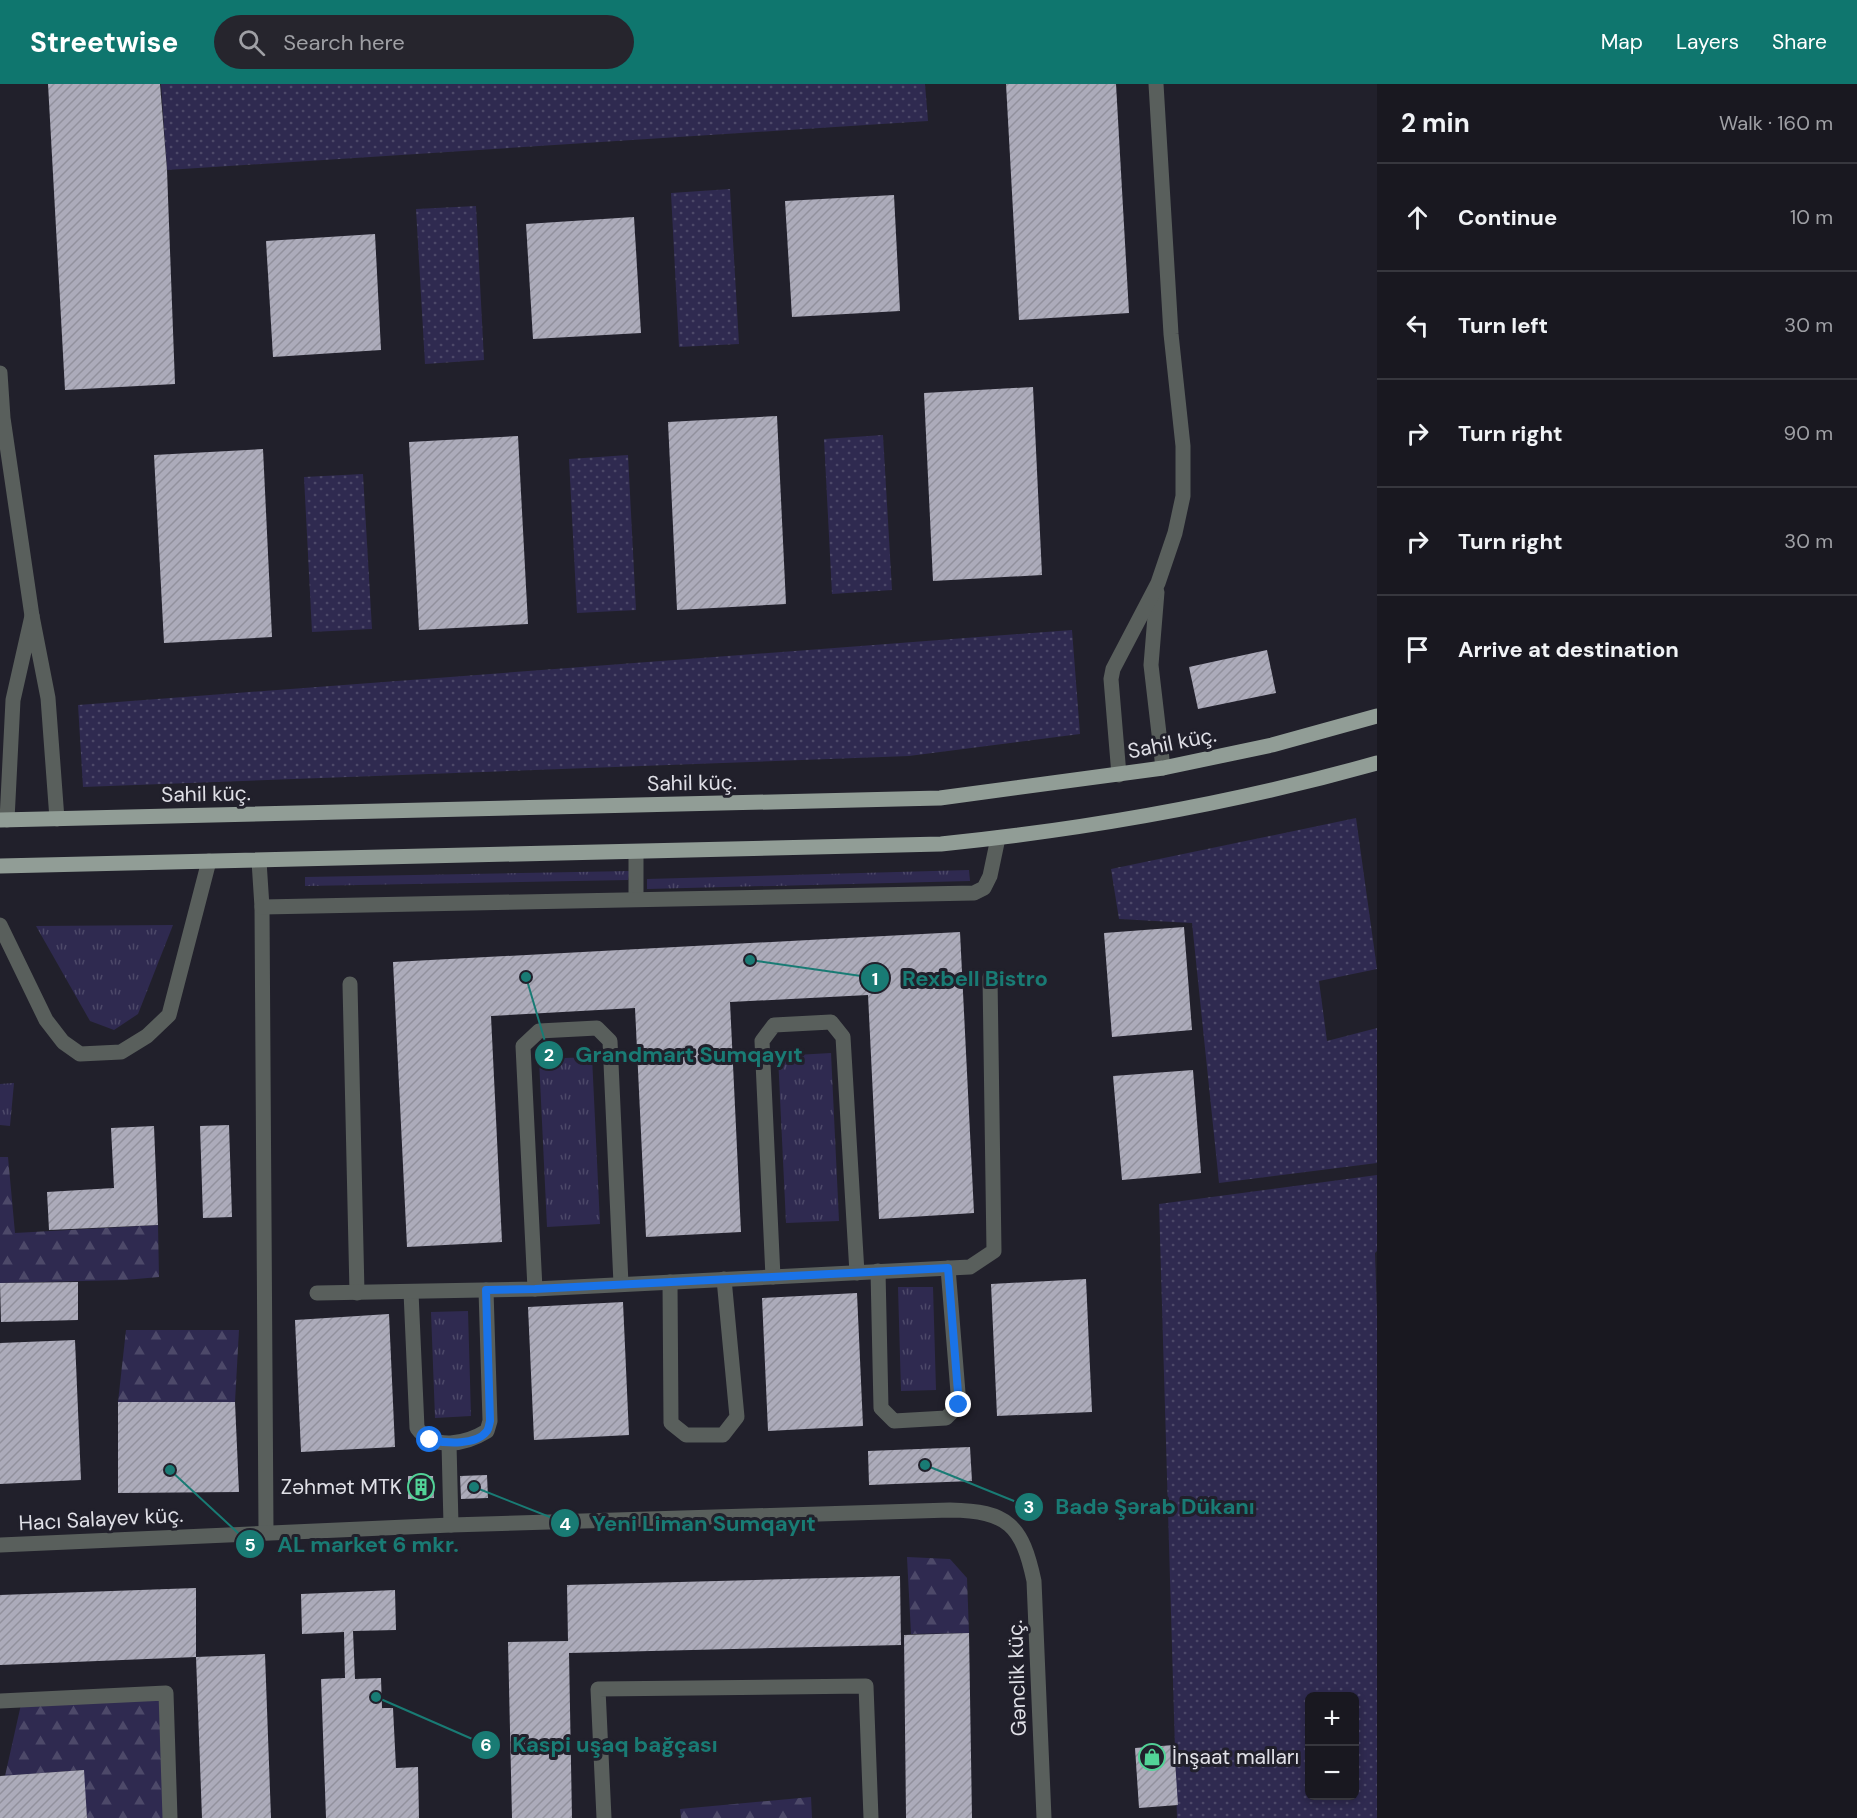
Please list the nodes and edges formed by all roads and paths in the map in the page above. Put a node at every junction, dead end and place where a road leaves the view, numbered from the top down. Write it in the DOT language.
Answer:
graph roads {
  1 [pos="1156,84"];
  2 [pos="0,373"];
  3 [pos="1158,583"];
  4 [pos="32,616"];
  5 [pos="1377,716"];
  6 [pos="1377,763"];
  7 [pos="1163,768"];
  8 [pos="1119,775"];
  9 [pos="57,819"];
  10 [pos="4,820"];
  11 [pos="998,838"];
  12 [pos="636,852"];
  13 [pos="208,861"];
  14 [pos="259,861"];
  15 [pos="0,866"];
  16 [pos="636,898"];
  17 [pos="262,907"];
  18 [pos="0,925"];
  19 [pos="990,977"];
  20 [pos="350,984"];
  21 [pos="948,1268"];
  22 [pos="878,1271"];
  23 [pos="857,1272"];
  24 [pos="773,1276"];
  25 [pos="724,1279"];
  26 [pos="670,1282"];
  27 [pos="621,1284"];
  28 [pos="535,1289"];
  29 [pos="486,1290"];
  30 [pos="411,1292"];
  31 [pos="316,1293"];
  32 [pos="357,1293"];
  33 [pos="449,1444"];
  34 [pos="452,1524"];
  35 [pos="266,1532"];
  36 [pos="1021,1539"];
  37 [pos="0,1545"];
  38 [pos="0,1701"];
  39 [pos="170,1818"];
  40 [pos="604,1818"];
  41 [pos="871,1818"];
  42 [pos="1044,1818"];
  1 -- 3 [label="street"];
  2 -- 4 [label="street"];
  3 -- 7 [label="street"];
  3 -- 8 [label="street"];
  4 -- 9 [label="street"];
  4 -- 10 [label="street"];
  5 -- 7 [label="main road, Sahil küç."];
  6 -- 11 [label="main road"];
  7 -- 8 [label="main road, Sahil küç."];
  8 -- 9 [label="main road, Sahil küç."];
  9 -- 10 [label="main road, Sahil küç."];
  11 -- 12 [label="main road"];
  11 -- 16 [label="street"];
  12 -- 14 [label="main road"];
  12 -- 16 [label="street"];
  13 -- 14 [label="main road"];
  13 -- 15 [label="main road"];
  13 -- 18 [label="street"];
  14 -- 17 [label="street"];
  16 -- 17 [label="street"];
  17 -- 35 [label="street"];
  19 -- 21 [label="street"];
  20 -- 32 [label="street"];
  21 -- 22 [label="street"];
  21 -- 22 [label="street"];
  22 -- 23 [label="street"];
  23 -- 24 [label="street"];
  23 -- 24 [label="street"];
  24 -- 25 [label="street"];
  25 -- 26 [label="street"];
  25 -- 26 [label="street"];
  26 -- 27 [label="street"];
  27 -- 28 [label="street"];
  27 -- 28 [label="street"];
  28 -- 29 [label="street"];
  29 -- 30 [label="street"];
  29 -- 33 [label="street"];
  30 -- 32 [label="street"];
  30 -- 33 [label="street"];
  31 -- 32 [label="street"];
  33 -- 34 [label="street"];
  34 -- 35 [label="street, Hacı Salayev küç."];
  34 -- 36 [label="street, Hacı Salayev küç."];
  35 -- 37 [label="street, Hacı Salayev küç."];
  36 -- 42 [label="street, Gənclik küç."];
  38 -- 39 [label="street"];
  40 -- 41 [label="street"];
}
